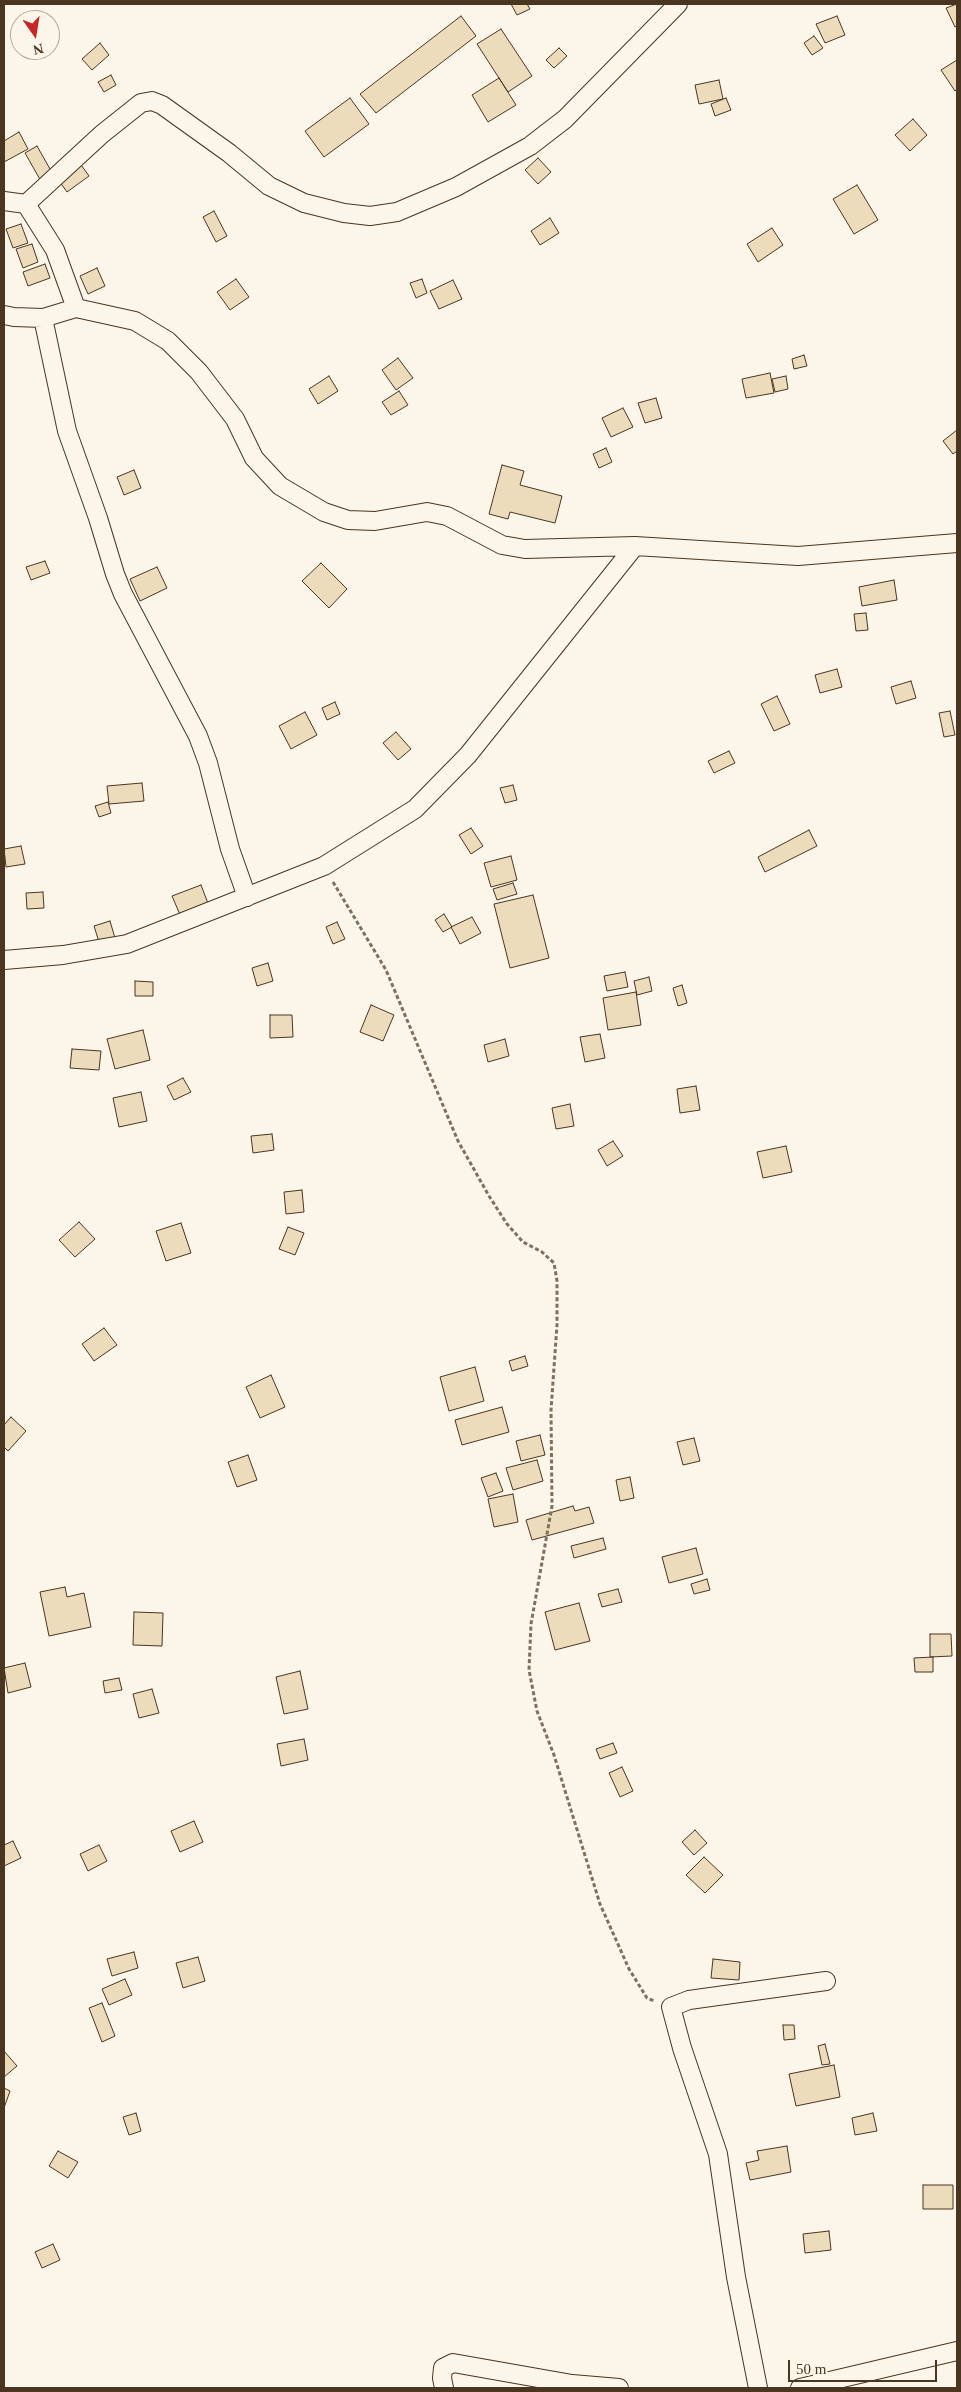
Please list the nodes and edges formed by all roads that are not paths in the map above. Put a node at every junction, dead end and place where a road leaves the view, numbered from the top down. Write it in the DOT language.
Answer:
graph roads {
  1 [pos="678,4"];
  2 [pos="4,201"];
  3 [pos="26,204"];
  4 [pos="76,308"];
  5 [pos="4,315"];
  6 [pos="43,318"];
  7 [pos="957,543"];
  8 [pos="635,546"];
  9 [pos="247,897"];
  10 [pos="4,960"];
  11 [pos="826,1981"];
  12 [pos="957,2351"];
  13 [pos="444,2388"];
  14 [pos="619,2388"];
  15 [pos="758,2388"];
  16 [pos="800,2388"];
  1 -- 3 [label="street"];
  2 -- 3 [label="street"];
  3 -- 4 [label="street"];
  4 -- 6 [label="street"];
  4 -- 8 [label="street"];
  5 -- 6 [label="street"];
  6 -- 9 [label="street"];
  7 -- 8 [label="street"];
  8 -- 9 [label="street"];
  9 -- 10 [label="street"];
  11 -- 15 [label="street"];
  12 -- 16 [label="street"];
  13 -- 14 [label="street"];
}
